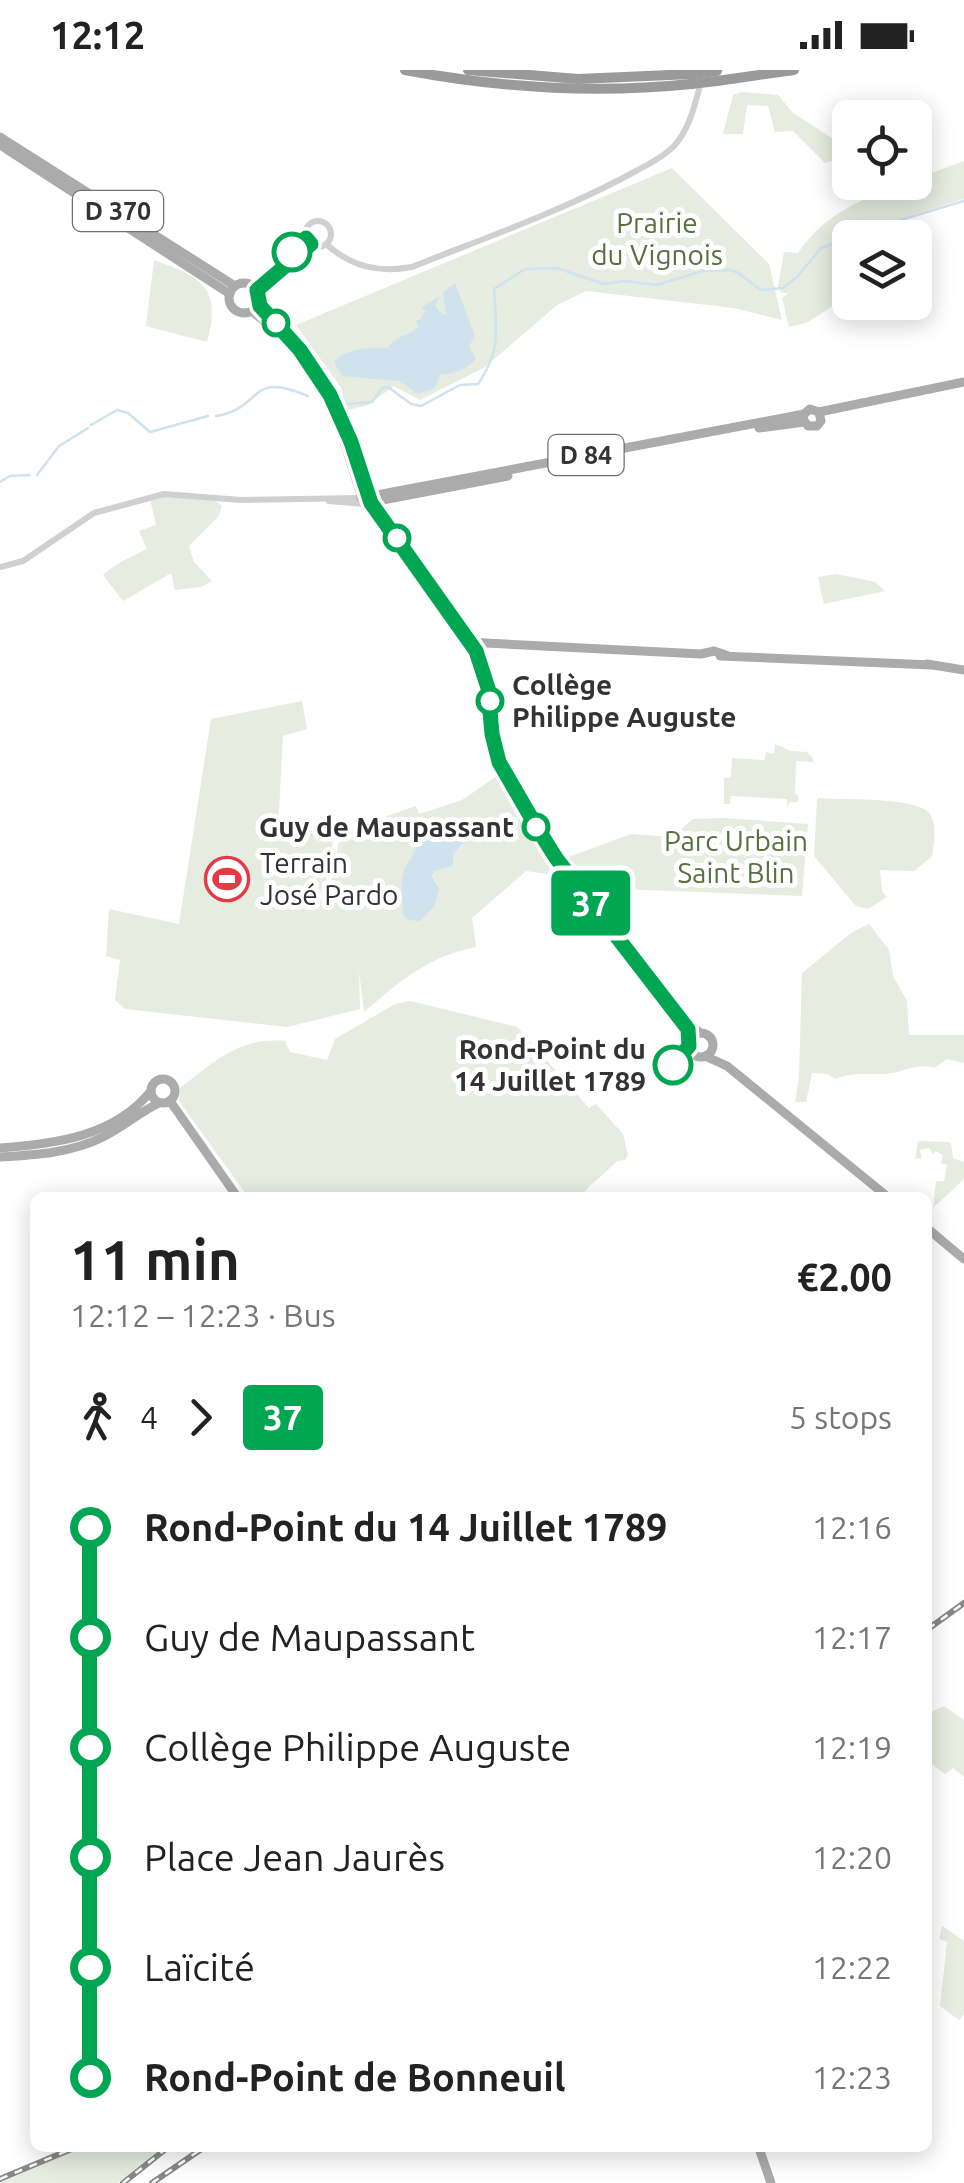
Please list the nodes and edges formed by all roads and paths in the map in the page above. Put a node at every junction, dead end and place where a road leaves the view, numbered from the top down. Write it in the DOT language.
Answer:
graph roads {
  1 [pos="405,70"];
  2 [pos="468,70"];
  3 [pos="794,70"];
  4 [pos="719,74"];
  5 [pos="696,76"];
  6 [pos="0,137"];
  7 [pos="0,145"];
  8 [pos="82,192"];
  9 [pos="308,241"];
  10 [pos="326,244"];
  11 [pos="256,288"];
  12 [pos="233,290"];
  13 [pos="255,307"];
  14 [pos="964,385"];
  15 [pos="820,415"];
  16 [pos="804,418"];
  17 [pos="366,501"];
  18 [pos="0,568"];
  19 [pos="466,638"];
  20 [pos="486,643"];
  21 [pos="524,645"];
  22 [pos="478,656"];
  23 [pos="964,670"];
  24 [pos="492,734"];
  25 [pos="680,1016"];
  26 [pos="700,1033"];
  27 [pos="690,1040"];
  28 [pos="713,1045"];
  29 [pos="705,1056"];
  30 [pos="727,1066"];
  31 [pos="151,1091"];
  32 [pos="165,1102"];
  33 [pos="0,1148"];
  34 [pos="0,1158"];
  35 [pos="233,1192"];
  36 [pos="883,1192"];
  37 [pos="932,1232"];
  38 [pos="964,1259"];
  39 [pos="759,2152"];
  40 [pos="771,2183"];
  1 -- 5 [label="highway"];
  2 -- 5 [label="highway"];
  3 -- 4 [label="highway"];
  4 -- 5 [label="highway, bridge"];
  5 -- 10 [label="street"];
  6 -- 8 [label="main road, D 370"];
  7 -- 8 [label="main road, D 370"];
  8 -- 12 [label="main road, D 370"];
  9 -- 10 [label="street"];
  9 -- 10 [label="street"];
  9 -- 11 [label="street"];
  11 -- 12 [label="main road"];
  11 -- 13 [label="main road"];
  12 -- 13 [label="main road"];
  13 -- 17 [label="main road"];
  14 -- 15 [label="main road, D 84"];
  15 -- 16 [label="main road, D 84"];
  15 -- 16 [label="main road, D 84"];
  16 -- 17 [label="main road, D 84"];
  17 -- 18 [label="street"];
  17 -- 19 [label="main road"];
  19 -- 20 [label="main road"];
  19 -- 21 [label="main road"];
  19 -- 22 [label="main road"];
  19 -- 24 [label="main road"];
  20 -- 21 [label="main road"];
  20 -- 22 [label="main road"];
  21 -- 23 [label="main road"];
  22 -- 24 [label="main road"];
  24 -- 25 [label="main road"];
  25 -- 26 [label="main road"];
  25 -- 27 [label="main road"];
  26 -- 27 [label="main road"];
  26 -- 28 [label="main road"];
  27 -- 29 [label="main road"];
  28 -- 29 [label="main road"];
  28 -- 30 [label="main road"];
  29 -- 30 [label="main road"];
  30 -- 36 [label="main road"];
  31 -- 32 [label="main road"];
  31 -- 32 [label="main road"];
  31 -- 33 [label="main road"];
  32 -- 34 [label="main road"];
  32 -- 35 [label="main road"];
  37 -- 38 [label="main road"];
  39 -- 40 [label="main road"];
}
